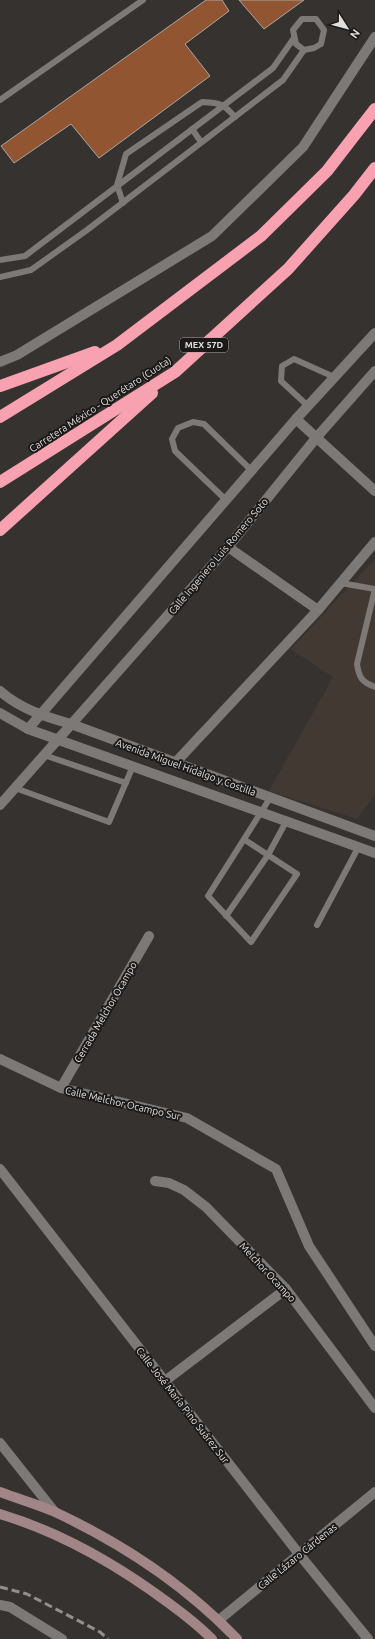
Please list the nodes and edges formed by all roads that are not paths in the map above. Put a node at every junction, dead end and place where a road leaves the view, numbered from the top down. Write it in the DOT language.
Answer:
graph roads {
  1 [pos="143,0"];
  2 [pos="375,37"];
  3 [pos="294,38"];
  4 [pos="304,50"];
  5 [pos="0,100"];
  6 [pos="225,105"];
  7 [pos="375,109"];
  8 [pos="235,117"];
  9 [pos="192,129"];
  10 [pos="201,142"];
  11 [pos="375,168"];
  12 [pos="117,186"];
  13 [pos="123,203"];
  14 [pos="0,260"];
  15 [pos="0,277"];
  16 [pos="375,333"];
  17 [pos="117,345"];
  18 [pos="0,362"];
  19 [pos="375,371"];
  20 [pos="175,372"];
  21 [pos="334,377"];
  22 [pos="0,386"];
  23 [pos="308,406"];
  24 [pos="0,417"];
  25 [pos="296,419"];
  26 [pos="316,438"];
  27 [pos="251,470"];
  28 [pos="0,482"];
  29 [pos="375,490"];
  30 [pos="226,500"];
  31 [pos="0,530"];
  32 [pos="375,542"];
  33 [pos="228,547"];
  34 [pos="341,583"];
  35 [pos="375,589"];
  36 [pos="318,610"];
  37 [pos="375,687"];
  38 [pos="0,691"];
  39 [pos="0,713"];
  40 [pos="39,715"];
  41 [pos="71,724"];
  42 [pos="28,729"];
  43 [pos="58,739"];
  44 [pos="44,755"];
  45 [pos="176,762"];
  46 [pos="133,766"];
  47 [pos="126,782"];
  48 [pos="15,788"];
  49 [pos="270,798"];
  50 [pos="0,805"];
  51 [pos="262,812"];
  52 [pos="287,820"];
  53 [pos="375,836"];
  54 [pos="245,840"];
  55 [pos="359,846"];
  56 [pos="375,853"];
  57 [pos="268,855"];
  58 [pos="226,916"];
  59 [pos="317,924"];
  60 [pos="149,936"];
  61 [pos="0,1059"];
  62 [pos="61,1088"];
  63 [pos="0,1169"];
  64 [pos="155,1181"];
  65 [pos="286,1289"];
  66 [pos="375,1346"];
  67 [pos="164,1381"];
  68 [pos="375,1408"];
  69 [pos="0,1443"];
  70 [pos="0,1492"];
  71 [pos="375,1492"];
  72 [pos="54,1511"];
  73 [pos="0,1514"];
  74 [pos="299,1554"];
  75 [pos="0,1605"];
  76 [pos="218,1620"];
  77 [pos="62,1639"];
  78 [pos="212,1639"];
  79 [pos="237,1639"];
  80 [pos="368,1639"];
  1 -- 5 [label="lane"];
  2 -- 18 [label="street"];
  3 -- 4 [label="lane"];
  3 -- 4 [label="lane"];
  3 -- 6 [label="lane"];
  4 -- 8 [label="lane"];
  6 -- 8 [label="lane"];
  6 -- 9 [label="lane"];
  6 -- 12 [label="lane"];
  7 -- 17 [label="highway"];
  8 -- 10 [label="lane"];
  9 -- 10 [label="lane"];
  9 -- 12 [label="lane"];
  10 -- 13 [label="lane"];
  11 -- 20 [label="highway, Carretera México - Querétaro (Cuota) / MEX 57D"];
  12 -- 13 [label="lane"];
  12 -- 14 [label="lane"];
  13 -- 15 [label="lane"];
  16 -- 21 [label="street"];
  17 -- 22 [label="highway"];
  17 -- 24 [label="highway"];
  19 -- 26 [label="street, Calle Ingeniero Luis Romero Soto"];
  20 -- 28 [label="highway, Carretera México - Querétaro (Cuota) / MEX 57D"];
  20 -- 31 [label="highway"];
  21 -- 23 [label="street"];
  21 -- 23 [label="lane"];
  23 -- 25 [label="street"];
  25 -- 26 [label="street"];
  25 -- 27 [label="street"];
  26 -- 29 [label="street"];
  26 -- 33 [label="street, Calle Ingeniero Luis Romero Soto"];
  27 -- 30 [label="street"];
  27 -- 30 [label="lane"];
  30 -- 40 [label="street"];
  32 -- 34 [label="street"];
  33 -- 36 [label="street"];
  33 -- 41 [label="street, Calle Ingeniero Luis Romero Soto"];
  34 -- 35 [label="lane"];
  34 -- 36 [label="street"];
  35 -- 37 [label="lane"];
  36 -- 45 [label="street"];
  38 -- 40 [label="street, Avenida Miguel Hidalgo y Costilla"];
  39 -- 42 [label="street, Avenida Miguel Hidalgo y Costilla"];
  40 -- 41 [label="street, Avenida Miguel Hidalgo y Costilla"];
  40 -- 42 [label="street"];
  41 -- 43 [label="street, Calle Ingeniero Luis Romero Soto"];
  41 -- 45 [label="street, Avenida Miguel Hidalgo y Costilla"];
  42 -- 43 [label="street, Avenida Miguel Hidalgo y Costilla"];
  43 -- 44 [label="street, Calle Ingeniero Luis Romero Soto"];
  43 -- 46 [label="street, Avenida Miguel Hidalgo y Costilla"];
  44 -- 47 [label="lane"];
  44 -- 48 [label="street, Calle Ingeniero Luis Romero Soto"];
  45 -- 49 [label="street, Avenida Miguel Hidalgo y Costilla"];
  46 -- 47 [label="lane"];
  46 -- 51 [label="street, Avenida Miguel Hidalgo y Costilla"];
  47 -- 48 [label="lane"];
  48 -- 50 [label="street, Calle Ingeniero Luis Romero Soto"];
  49 -- 51 [label="lane"];
  49 -- 53 [label="street, Avenida Miguel Hidalgo y Costilla"];
  51 -- 52 [label="street, Avenida Miguel Hidalgo y Costilla"];
  51 -- 54 [label="lane"];
  52 -- 55 [label="street, Avenida Miguel Hidalgo y Costilla"];
  52 -- 57 [label="lane"];
  54 -- 57 [label="lane"];
  54 -- 58 [label="lane"];
  55 -- 56 [label="street, Avenida Miguel Hidalgo y Costilla"];
  55 -- 59 [label="lane"];
  57 -- 58 [label="lane"];
  57 -- 58 [label="lane"];
  60 -- 62 [label="street, Cerrada Melchor Ocampo"];
  61 -- 62 [label="street, Calle Melchor Ocampo Sur"];
  62 -- 66 [label="street, Calle Melchor Ocampo Sur"];
  63 -- 67 [label="street, Calle José María Pino Suárez Sur"];
  64 -- 65 [label="street, Melchor Ocampo"];
  65 -- 67 [label="street"];
  65 -- 68 [label="street, Melchor Ocampo"];
  67 -- 74 [label="street, Calle José María Pino Suárez Sur"];
  69 -- 72 [label="street"];
  70 -- 72 [label="main road"];
  71 -- 74 [label="street, Calle Lázaro Cárdenas"];
  72 -- 76 [label="main road"];
  73 -- 78 [label="main road"];
  74 -- 76 [label="street, Calle Lázaro Cárdenas"];
  74 -- 80 [label="street, Calle José María Pino Suárez Sur"];
  75 -- 77 [label="street"];
  76 -- 79 [label="main road"];
}
